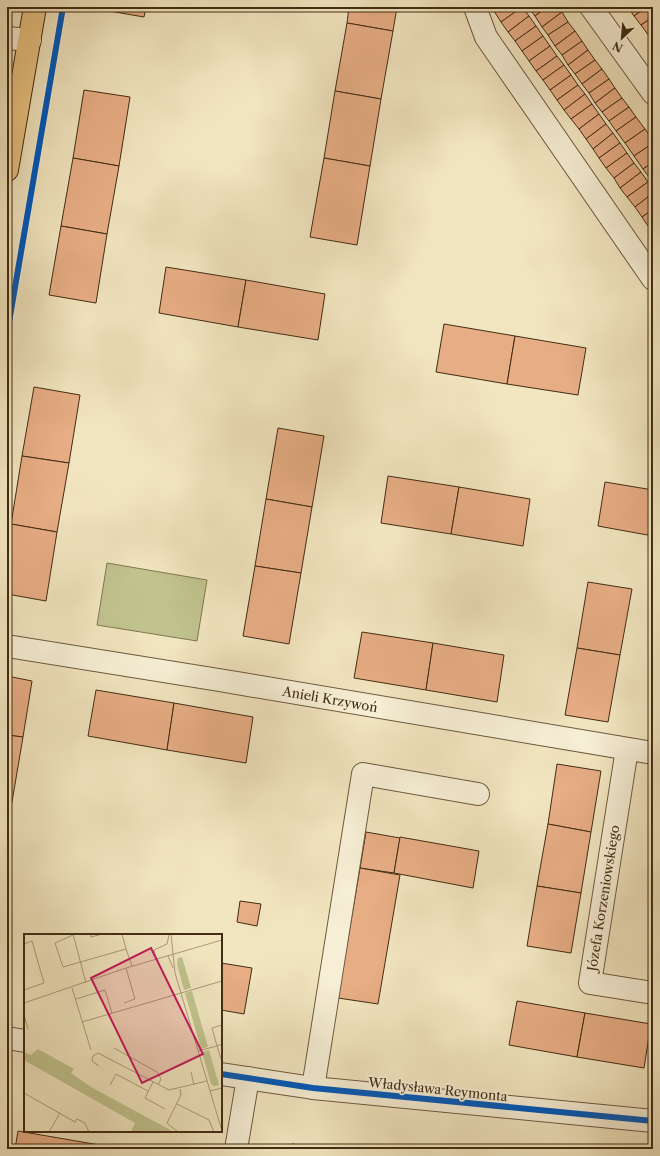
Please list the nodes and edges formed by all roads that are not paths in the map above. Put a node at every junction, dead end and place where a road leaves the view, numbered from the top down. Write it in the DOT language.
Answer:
graph roads {
  1 [pos="35,7"];
  2 [pos="475,7"];
  3 [pos="591,7"];
  4 [pos="7,38"];
  5 [pos="30,40"];
  6 [pos="653,93"];
  7 [pos="7,170"];
  8 [pos="653,279"];
  9 [pos="7,646"];
  10 [pos="627,749"];
  11 [pos="653,753"];
  12 [pos="478,794"];
  13 [pos="653,993"];
  14 [pos="7,1038"];
  15 [pos="24,1041"];
  16 [pos="222,1074"];
  17 [pos="248,1078"];
  18 [pos="313,1088"];
  19 [pos="653,1121"];
  20 [pos="236,1149"];
  1 -- 5 [label="main road"];
  2 -- 8 [label="street"];
  3 -- 6 [label="street"];
  4 -- 5 [label="street"];
  5 -- 7 [label="main road"];
  9 -- 10 [label="street, Anieli Krzywoń"];
  10 -- 11 [label="street, Anieli Krzywoń"];
  10 -- 13 [label="street, Józefa Korzeniowskiego"];
  12 -- 18 [label="street"];
  14 -- 15 [label="street"];
  16 -- 17 [label="street, Władysława Reymonta"];
  17 -- 18 [label="street, Władysława Reymonta"];
  17 -- 20 [label="street"];
  18 -- 19 [label="street, Władysława Reymonta"];
}
